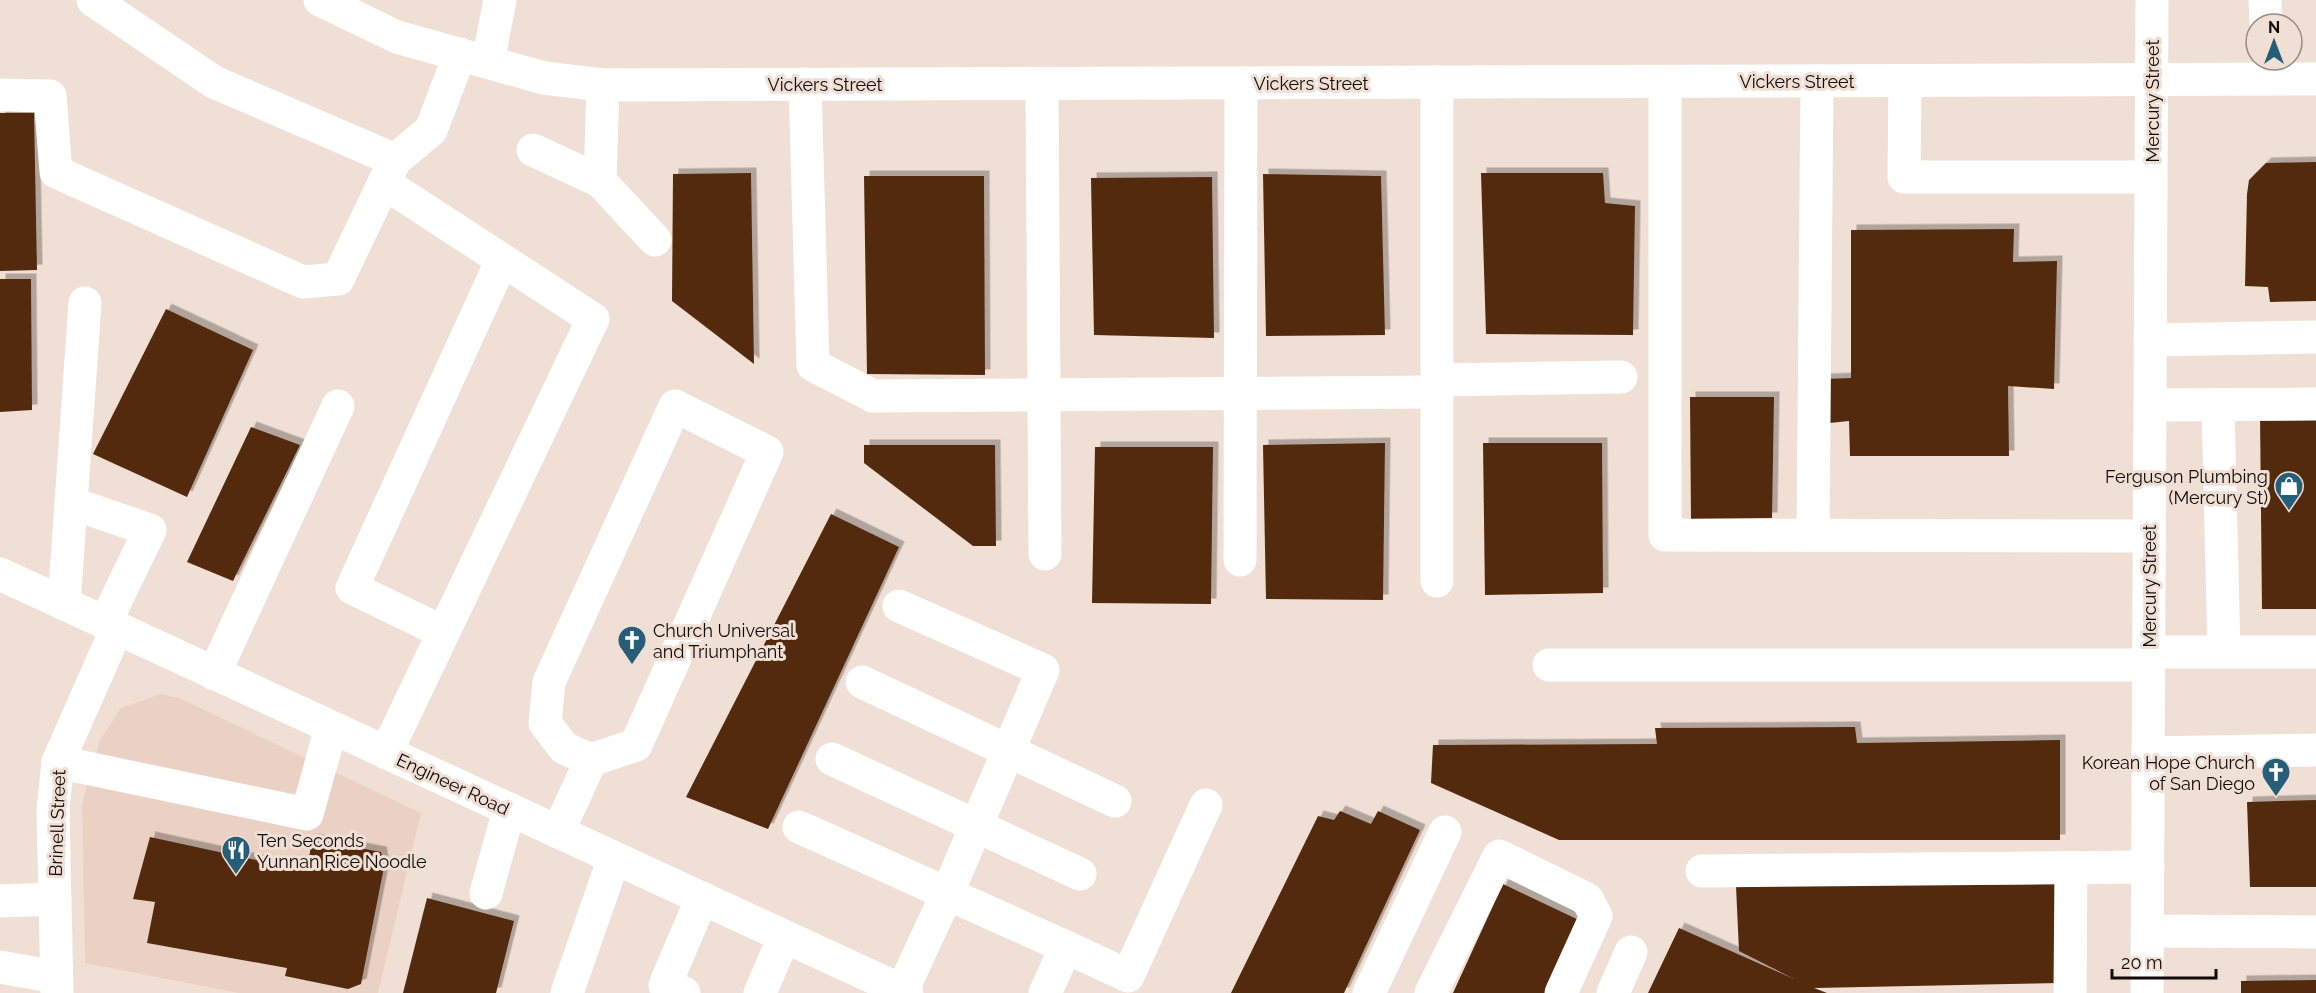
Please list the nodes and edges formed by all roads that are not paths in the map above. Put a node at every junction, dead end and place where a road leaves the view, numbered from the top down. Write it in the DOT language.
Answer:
graph roads {
  1 [pos="93,0"];
  2 [pos="320,0"];
  3 [pos="500,0"];
  4 [pos="2152,0"];
  5 [pos="474,58"];
  6 [pos="2244,72"];
  7 [pos="2278,72"];
  8 [pos="2316,79"];
  9 [pos="2152,80"];
  10 [pos="1817,81"];
  11 [pos="1905,81"];
  12 [pos="1437,82"];
  13 [pos="1665,82"];
  14 [pos="1241,83"];
  15 [pos="805,84"];
  16 [pos="1042,84"];
  17 [pos="603,85"];
  18 [pos="0,95"];
  19 [pos="533,150"];
  20 [pos="389,171"];
  21 [pos="2151,177"];
  22 [pos="600,181"];
  23 [pos="655,240"];
  24 [pos="502,260"];
  25 [pos="85,303"];
  26 [pos="2316,337"];
  27 [pos="2150,340"];
  28 [pos="1622,377"];
  29 [pos="1437,386"];
  30 [pos="1240,393"];
  31 [pos="1044,395"];
  32 [pos="2316,404"];
  33 [pos="2150,405"];
  34 [pos="2218,405"];
  35 [pos="338,406"];
  36 [pos="71,503"];
  37 [pos="1813,535"];
  38 [pos="2149,536"];
  39 [pos="1045,554"];
  40 [pos="1240,560"];
  41 [pos="0,574"];
  42 [pos="1437,581"];
  43 [pos="64,604"];
  44 [pos="899,606"];
  45 [pos="111,625"];
  46 [pos="443,632"];
  47 [pos="2224,652"];
  48 [pos="2316,652"];
  49 [pos="2149,658"];
  50 [pos="1549,665"];
  51 [pos="214,674"];
  52 [pos="862,682"];
  53 [pos="331,728"];
  54 [pos="2316,750"];
  55 [pos="1008,751"];
  56 [pos="386,753"];
  57 [pos="2148,753"];
  58 [pos="832,759"];
  59 [pos="591,760"];
  60 [pos="58,762"];
  61 [pos="1115,801"];
  62 [pos="1206,805"];
  63 [pos="509,810"];
  64 [pos="976,826"];
  65 [pos="799,827"];
  66 [pos="558,832"];
  67 [pos="1445,832"];
  68 [pos="614,858"];
  69 [pos="2148,867"];
  70 [pos="2072,868"];
  71 [pos="1702,871"];
  72 [pos="1080,874"];
  73 [pos="486,892"];
  74 [pos="947,894"];
  75 [pos="702,898"];
  76 [pos="55,899"];
  77 [pos="0,901"];
  78 [pos="2147,931"];
  79 [pos="2316,932"];
  80 [pos="784,937"];
  81 [pos="1066,948"];
  82 [pos="1631,952"];
  83 [pos="0,967"];
  84 [pos="56,985"];
  85 [pos="867,985"];
  86 [pos="904,992"];
  87 [pos="567,993"];
  88 [pos="684,993"];
  89 [pos="760,993"];
  90 [pos="1045,993"];
  91 [pos="1369,993"];
  92 [pos="1431,993"];
  93 [pos="1561,993"];
  94 [pos="1613,993"];
  95 [pos="2070,993"];
  96 [pos="2147,993"];
  1 -- 20 [label="street"];
  2 -- 5 [label="street, Vickers Street"];
  3 -- 5 [label="street"];
  4 -- 9 [label="street, Mercury Street"];
  5 -- 17 [label="street, Vickers Street"];
  5 -- 20 [label="street"];
  6 -- 9 [label="street, Vickers Street"];
  7 -- 8 [label="street, Vickers Street"];
  9 -- 11 [label="street, Vickers Street"];
  9 -- 21 [label="street, Mercury Street"];
  10 -- 11 [label="street, Vickers Street"];
  10 -- 13 [label="street, Vickers Street"];
  10 -- 37 [label="street"];
  11 -- 21 [label="street"];
  12 -- 13 [label="street, Vickers Street"];
  12 -- 14 [label="street, Vickers Street"];
  12 -- 29 [label="street"];
  13 -- 37 [label="street"];
  14 -- 16 [label="street, Vickers Street"];
  14 -- 30 [label="street"];
  15 -- 16 [label="street, Vickers Street"];
  15 -- 17 [label="street, Vickers Street"];
  15 -- 31 [label="street"];
  16 -- 31 [label="street"];
  17 -- 22 [label="street"];
  18 -- 20 [label="street"];
  19 -- 22 [label="street"];
  20 -- 24 [label="street"];
  21 -- 27 [label="street, Mercury Street"];
  22 -- 23 [label="street"];
  24 -- 46 [label="street"];
  24 -- 46 [label="street"];
  25 -- 36 [label="street"];
  26 -- 27 [label="street"];
  27 -- 33 [label="street, Mercury Street"];
  28 -- 29 [label="street"];
  29 -- 30 [label="street"];
  29 -- 42 [label="street"];
  30 -- 31 [label="street"];
  30 -- 40 [label="street"];
  31 -- 39 [label="street"];
  32 -- 34 [label="street"];
  33 -- 34 [label="street"];
  33 -- 38 [label="street, Mercury Street"];
  34 -- 47 [label="street"];
  35 -- 51 [label="street"];
  36 -- 43 [label="street"];
  36 -- 45 [label="street, Brinell Street"];
  37 -- 38 [label="street"];
  38 -- 49 [label="street, Mercury Street"];
  41 -- 43 [label="street, Engineer Road"];
  43 -- 45 [label="street, Engineer Road"];
  44 -- 55 [label="street"];
  45 -- 51 [label="street, Engineer Road"];
  45 -- 60 [label="street, Brinell Street"];
  46 -- 56 [label="street"];
  47 -- 48 [label="street"];
  47 -- 49 [label="street"];
  49 -- 50 [label="street"];
  49 -- 57 [label="street, Mercury Street"];
  51 -- 53 [label="street, Engineer Road"];
  52 -- 55 [label="street"];
  53 -- 56 [label="street, Engineer Road"];
  53 -- 60 [label="street"];
  54 -- 57 [label="street"];
  55 -- 61 [label="street"];
  55 -- 64 [label="street"];
  56 -- 63 [label="street, Engineer Road"];
  57 -- 69 [label="street, Mercury Street"];
  58 -- 64 [label="street"];
  59 -- 59 [label="street"];
  59 -- 66 [label="street"];
  60 -- 76 [label="street, Brinell Street"];
  62 -- 81 [label="street"];
  63 -- 66 [label="street, Engineer Road"];
  63 -- 73 [label="street"];
  64 -- 72 [label="street"];
  64 -- 74 [label="street"];
  65 -- 74 [label="street"];
  66 -- 68 [label="street, Engineer Road"];
  67 -- 91 [label="street"];
  68 -- 75 [label="street, Engineer Road"];
  68 -- 87 [label="street"];
  69 -- 70 [label="street"];
  69 -- 78 [label="street, Mercury Street"];
  70 -- 71 [label="street"];
  70 -- 95 [label="street"];
  74 -- 81 [label="street"];
  74 -- 86 [label="street"];
  75 -- 80 [label="street, Engineer Road"];
  75 -- 88 [label="street"];
  76 -- 77 [label="street"];
  76 -- 84 [label="street, Brinell Street"];
  78 -- 79 [label="street"];
  78 -- 96 [label="street, Mercury Street"];
  80 -- 85 [label="street, Engineer Road"];
  80 -- 89 [label="street"];
  81 -- 90 [label="street"];
  82 -- 94 [label="street"];
  83 -- 84 [label="street"];
  85 -- 86 [label="street, Engineer Road"];
  92 -- 93 [label="street"];
}
